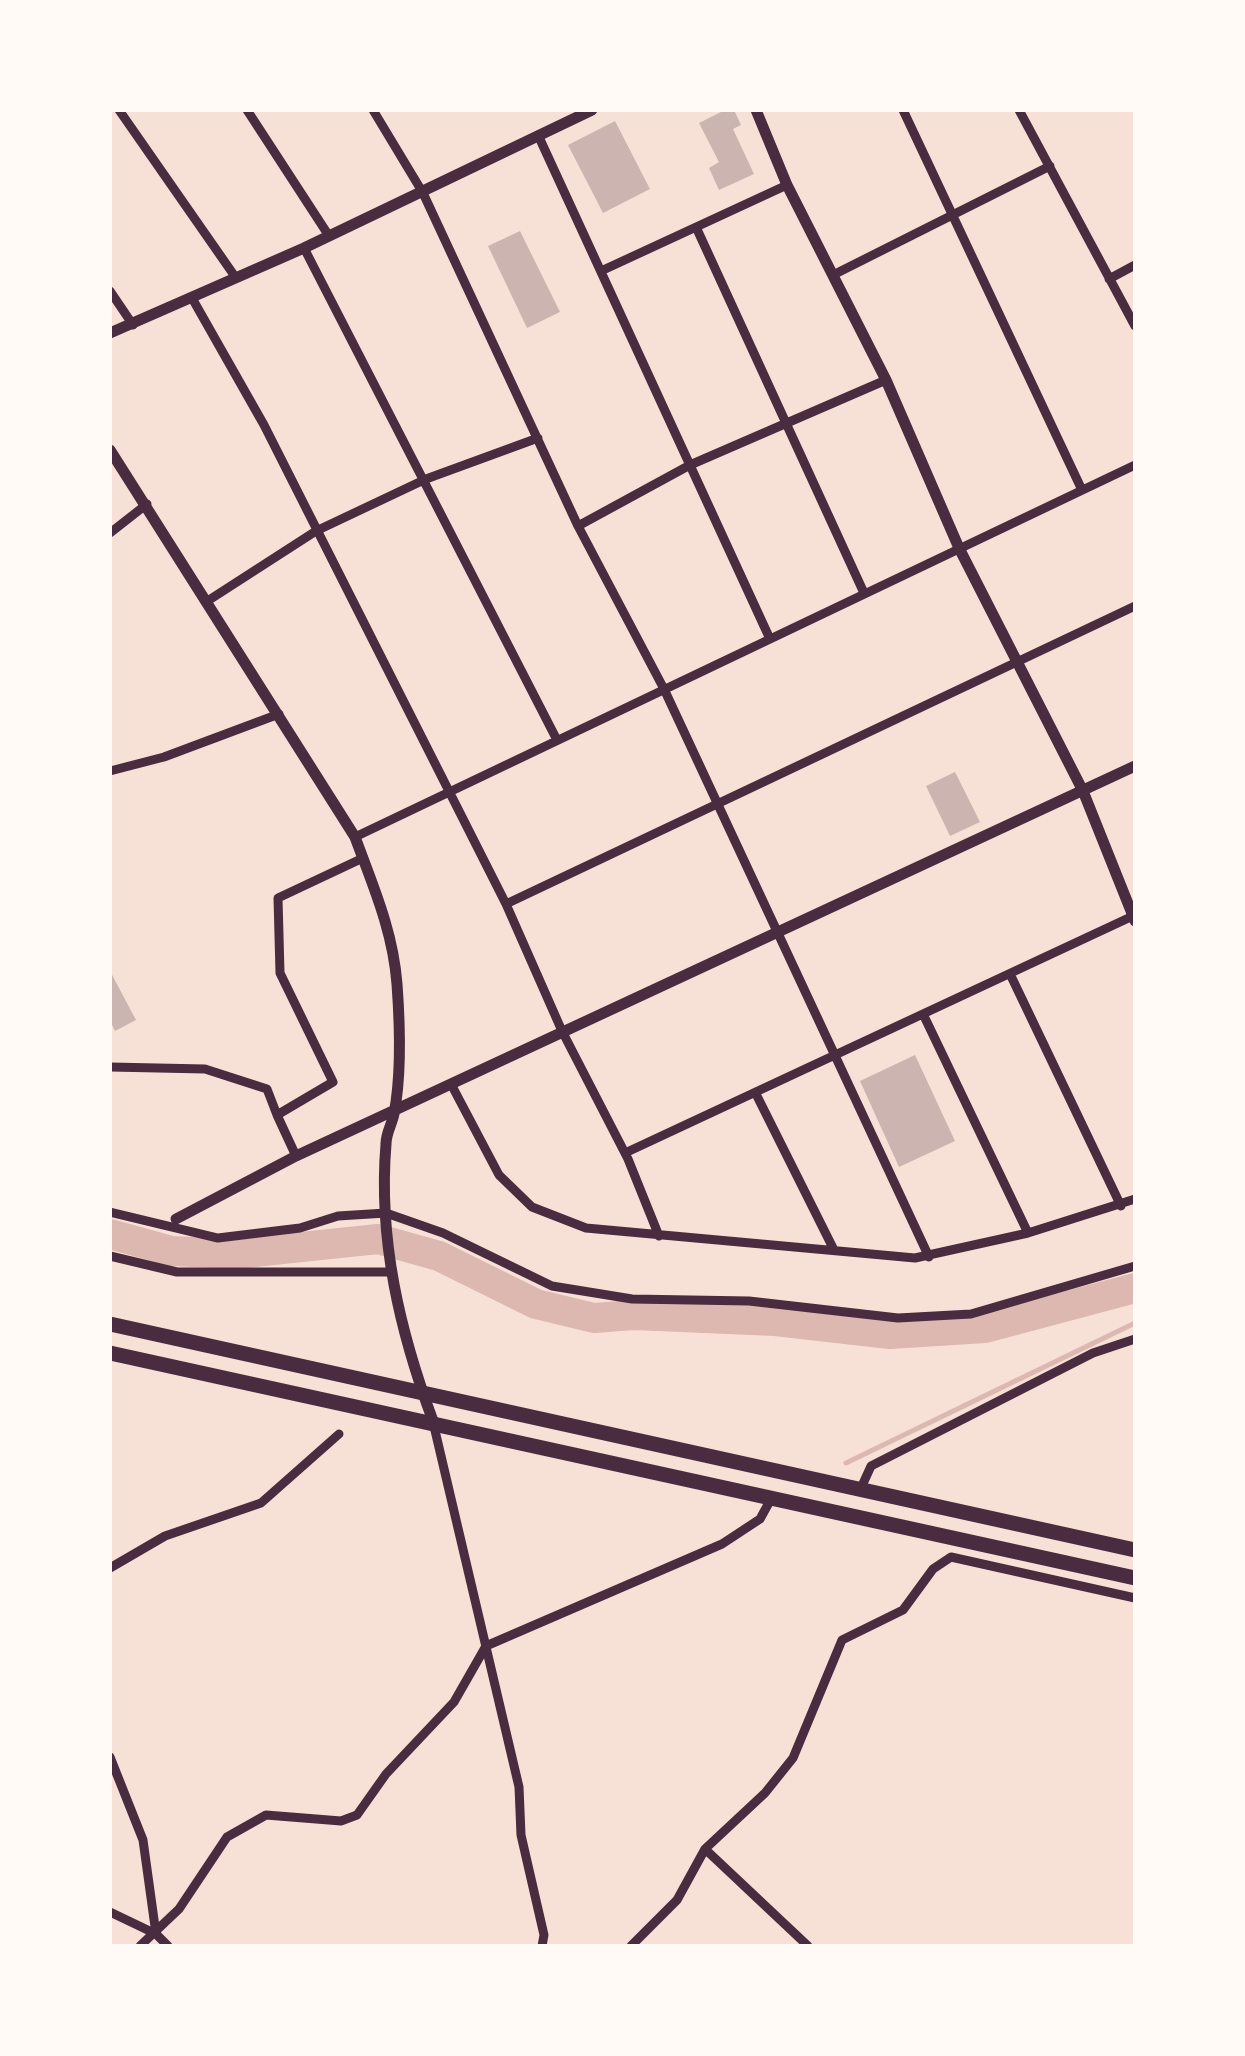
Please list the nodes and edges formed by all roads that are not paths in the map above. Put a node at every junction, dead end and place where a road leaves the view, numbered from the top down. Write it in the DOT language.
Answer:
graph roads {
  1 [pos="119,110"];
  2 [pos="248,110"];
  3 [pos="373,110"];
  4 [pos="592,110"];
  5 [pos="756,110"];
  6 [pos="903,110"];
  7 [pos="1019,110"];
  8 [pos="538,135"];
  9 [pos="1050,166"];
  10 [pos="787,185"];
  11 [pos="423,193"];
  12 [pos="952,212"];
  13 [pos="696,228"];
  14 [pos="329,236"];
  15 [pos="304,248"];
  16 [pos="1135,265"];
  17 [pos="602,271"];
  18 [pos="833,275"];
  19 [pos="236,278"];
  20 [pos="1109,279"];
  21 [pos="110,290"];
  22 [pos="192,298"];
  23 [pos="133,325"];
  24 [pos="1135,326"];
  25 [pos="110,333"];
  26 [pos="886,380"];
  27 [pos="785,423"];
  28 [pos="538,438"];
  29 [pos="110,450"];
  30 [pos="690,465"];
  31 [pos="1135,465"];
  32 [pos="426,479"];
  33 [pos="1082,490"];
  34 [pos="147,504"];
  35 [pos="578,526"];
  36 [pos="316,531"];
  37 [pos="110,533"];
  38 [pos="958,548"];
  39 [pos="864,593"];
  40 [pos="208,600"];
  41 [pos="1135,606"];
  42 [pos="770,639"];
  43 [pos="1017,662"];
  44 [pos="664,689"];
  45 [pos="279,714"];
  46 [pos="557,740"];
  47 [pos="1135,766"];
  48 [pos="110,771"];
  49 [pos="450,791"];
  50 [pos="1083,791"];
  51 [pos="719,804"];
  52 [pos="355,837"];
  53 [pos="363,858"];
  54 [pos="506,904"];
  55 [pos="1134,917"];
  56 [pos="778,930"];
  57 [pos="1011,976"];
  58 [pos="924,1016"];
  59 [pos="562,1031"];
  60 [pos="837,1058"];
  61 [pos="110,1067"];
  62 [pos="451,1084"];
  63 [pos="757,1096"];
  64 [pos="394,1113"];
  65 [pos="276,1115"];
  66 [pos="626,1153"];
  67 [pos="296,1156"];
  68 [pos="1135,1199"];
  69 [pos="1121,1206"];
  70 [pos="110,1212"];
  71 [pos="386,1218"];
  72 [pos="176,1219"];
  73 [pos="1028,1233"];
  74 [pos="659,1236"];
  75 [pos="834,1250"];
  76 [pos="110,1256"];
  77 [pos="930,1256"];
  78 [pos="1135,1266"];
  79 [pos="390,1272"];
  80 [pos="110,1324"];
  81 [pos="1135,1340"];
  82 [pos="110,1353"];
  83 [pos="422,1390"];
  84 [pos="433,1421"];
  85 [pos="339,1434"];
  86 [pos="860,1490"];
  87 [pos="771,1499"];
  88 [pos="1135,1550"];
  89 [pos="110,1568"];
  90 [pos="1135,1578"];
  91 [pos="1135,1598"];
  92 [pos="486,1646"];
  93 [pos="110,1757"];
  94 [pos="705,1849"];
  95 [pos="110,1912"];
  96 [pos="156,1934"];
  97 [pos="140,1946"];
  98 [pos="168,1946"];
  99 [pos="542,1946"];
  100 [pos="631,1946"];
  101 [pos="808,1946"];
  1 -- 19 [label="street"];
  2 -- 14 [label="street"];
  3 -- 11 [label="street"];
  4 -- 8 [label="street"];
  5 -- 10 [label="street"];
  6 -- 12 [label="street"];
  7 -- 9 [label="street"];
  8 -- 11 [label="street"];
  8 -- 17 [label="street"];
  9 -- 12 [label="street"];
  9 -- 20 [label="street"];
  10 -- 13 [label="street"];
  10 -- 18 [label="street"];
  11 -- 14 [label="street"];
  11 -- 28 [label="street"];
  12 -- 18 [label="street"];
  12 -- 33 [label="street"];
  13 -- 17 [label="street"];
  13 -- 27 [label="street"];
  14 -- 15 [label="street"];
  15 -- 19 [label="street"];
  15 -- 32 [label="street"];
  16 -- 20 [label="street"];
  17 -- 30 [label="street"];
  18 -- 26 [label="street"];
  19 -- 22 [label="street"];
  20 -- 24 [label="street"];
  21 -- 23 [label="street"];
  22 -- 23 [label="street"];
  22 -- 36 [label="street"];
  23 -- 25 [label="street"];
  26 -- 27 [label="street"];
  26 -- 38 [label="street"];
  27 -- 30 [label="street"];
  27 -- 39 [label="street"];
  28 -- 32 [label="street"];
  28 -- 35 [label="street"];
  29 -- 34 [label="street"];
  30 -- 35 [label="street"];
  30 -- 42 [label="street"];
  31 -- 33 [label="street"];
  32 -- 36 [label="street"];
  32 -- 46 [label="street"];
  33 -- 38 [label="street"];
  34 -- 37 [label="street"];
  34 -- 40 [label="street"];
  35 -- 44 [label="street"];
  36 -- 40 [label="street"];
  36 -- 49 [label="street"];
  38 -- 39 [label="street"];
  38 -- 43 [label="street"];
  39 -- 42 [label="street"];
  40 -- 45 [label="street"];
  41 -- 43 [label="street"];
  42 -- 44 [label="street"];
  43 -- 50 [label="street"];
  43 -- 51 [label="street"];
  44 -- 46 [label="street"];
  44 -- 51 [label="street"];
  45 -- 48 [label="street"];
  45 -- 52 [label="street"];
  46 -- 49 [label="street"];
  47 -- 50 [label="street"];
  49 -- 52 [label="street"];
  49 -- 54 [label="street"];
  50 -- 55 [label="street"];
  50 -- 56 [label="street"];
  51 -- 54 [label="street"];
  51 -- 56 [label="street"];
  52 -- 53 [label="street"];
  53 -- 64 [label="street"];
  53 -- 65 [label="street"];
  54 -- 59 [label="street"];
  55 -- 57 [label="street"];
  56 -- 59 [label="street"];
  56 -- 60 [label="street"];
  57 -- 58 [label="street"];
  57 -- 69 [label="street"];
  58 -- 60 [label="street"];
  58 -- 73 [label="street"];
  59 -- 62 [label="street"];
  59 -- 66 [label="street"];
  60 -- 63 [label="street"];
  60 -- 77 [label="street"];
  61 -- 65 [label="street"];
  62 -- 64 [label="street"];
  62 -- 74 [label="street"];
  63 -- 66 [label="street"];
  63 -- 75 [label="street"];
  64 -- 67 [label="street"];
  64 -- 71 [label="street"];
  65 -- 67 [label="street"];
  66 -- 74 [label="street"];
  67 -- 72 [label="street"];
  68 -- 69 [label="street"];
  69 -- 73 [label="street"];
  70 -- 71 [label="street"];
  71 -- 78 [label="street"];
  71 -- 79 [label="street"];
  73 -- 77 [label="street"];
  74 -- 75 [label="street"];
  75 -- 77 [label="street"];
  76 -- 79 [label="street"];
  79 -- 83 [label="street"];
  80 -- 83 [label="highway"];
  81 -- 86 [label="street"];
  82 -- 84 [label="highway"];
  83 -- 84 [label="street"];
  83 -- 86 [label="highway"];
  84 -- 87 [label="highway"];
  84 -- 92 [label="street"];
  85 -- 89 [label="street"];
  86 -- 88 [label="highway"];
  87 -- 90 [label="highway"];
  87 -- 92 [label="street"];
  91 -- 94 [label="street"];
  92 -- 96 [label="street"];
  92 -- 99 [label="street"];
  93 -- 96 [label="street"];
  94 -- 100 [label="street"];
  94 -- 101 [label="street"];
  95 -- 96 [label="street"];
  96 -- 97 [label="street"];
  96 -- 98 [label="street"];
}
